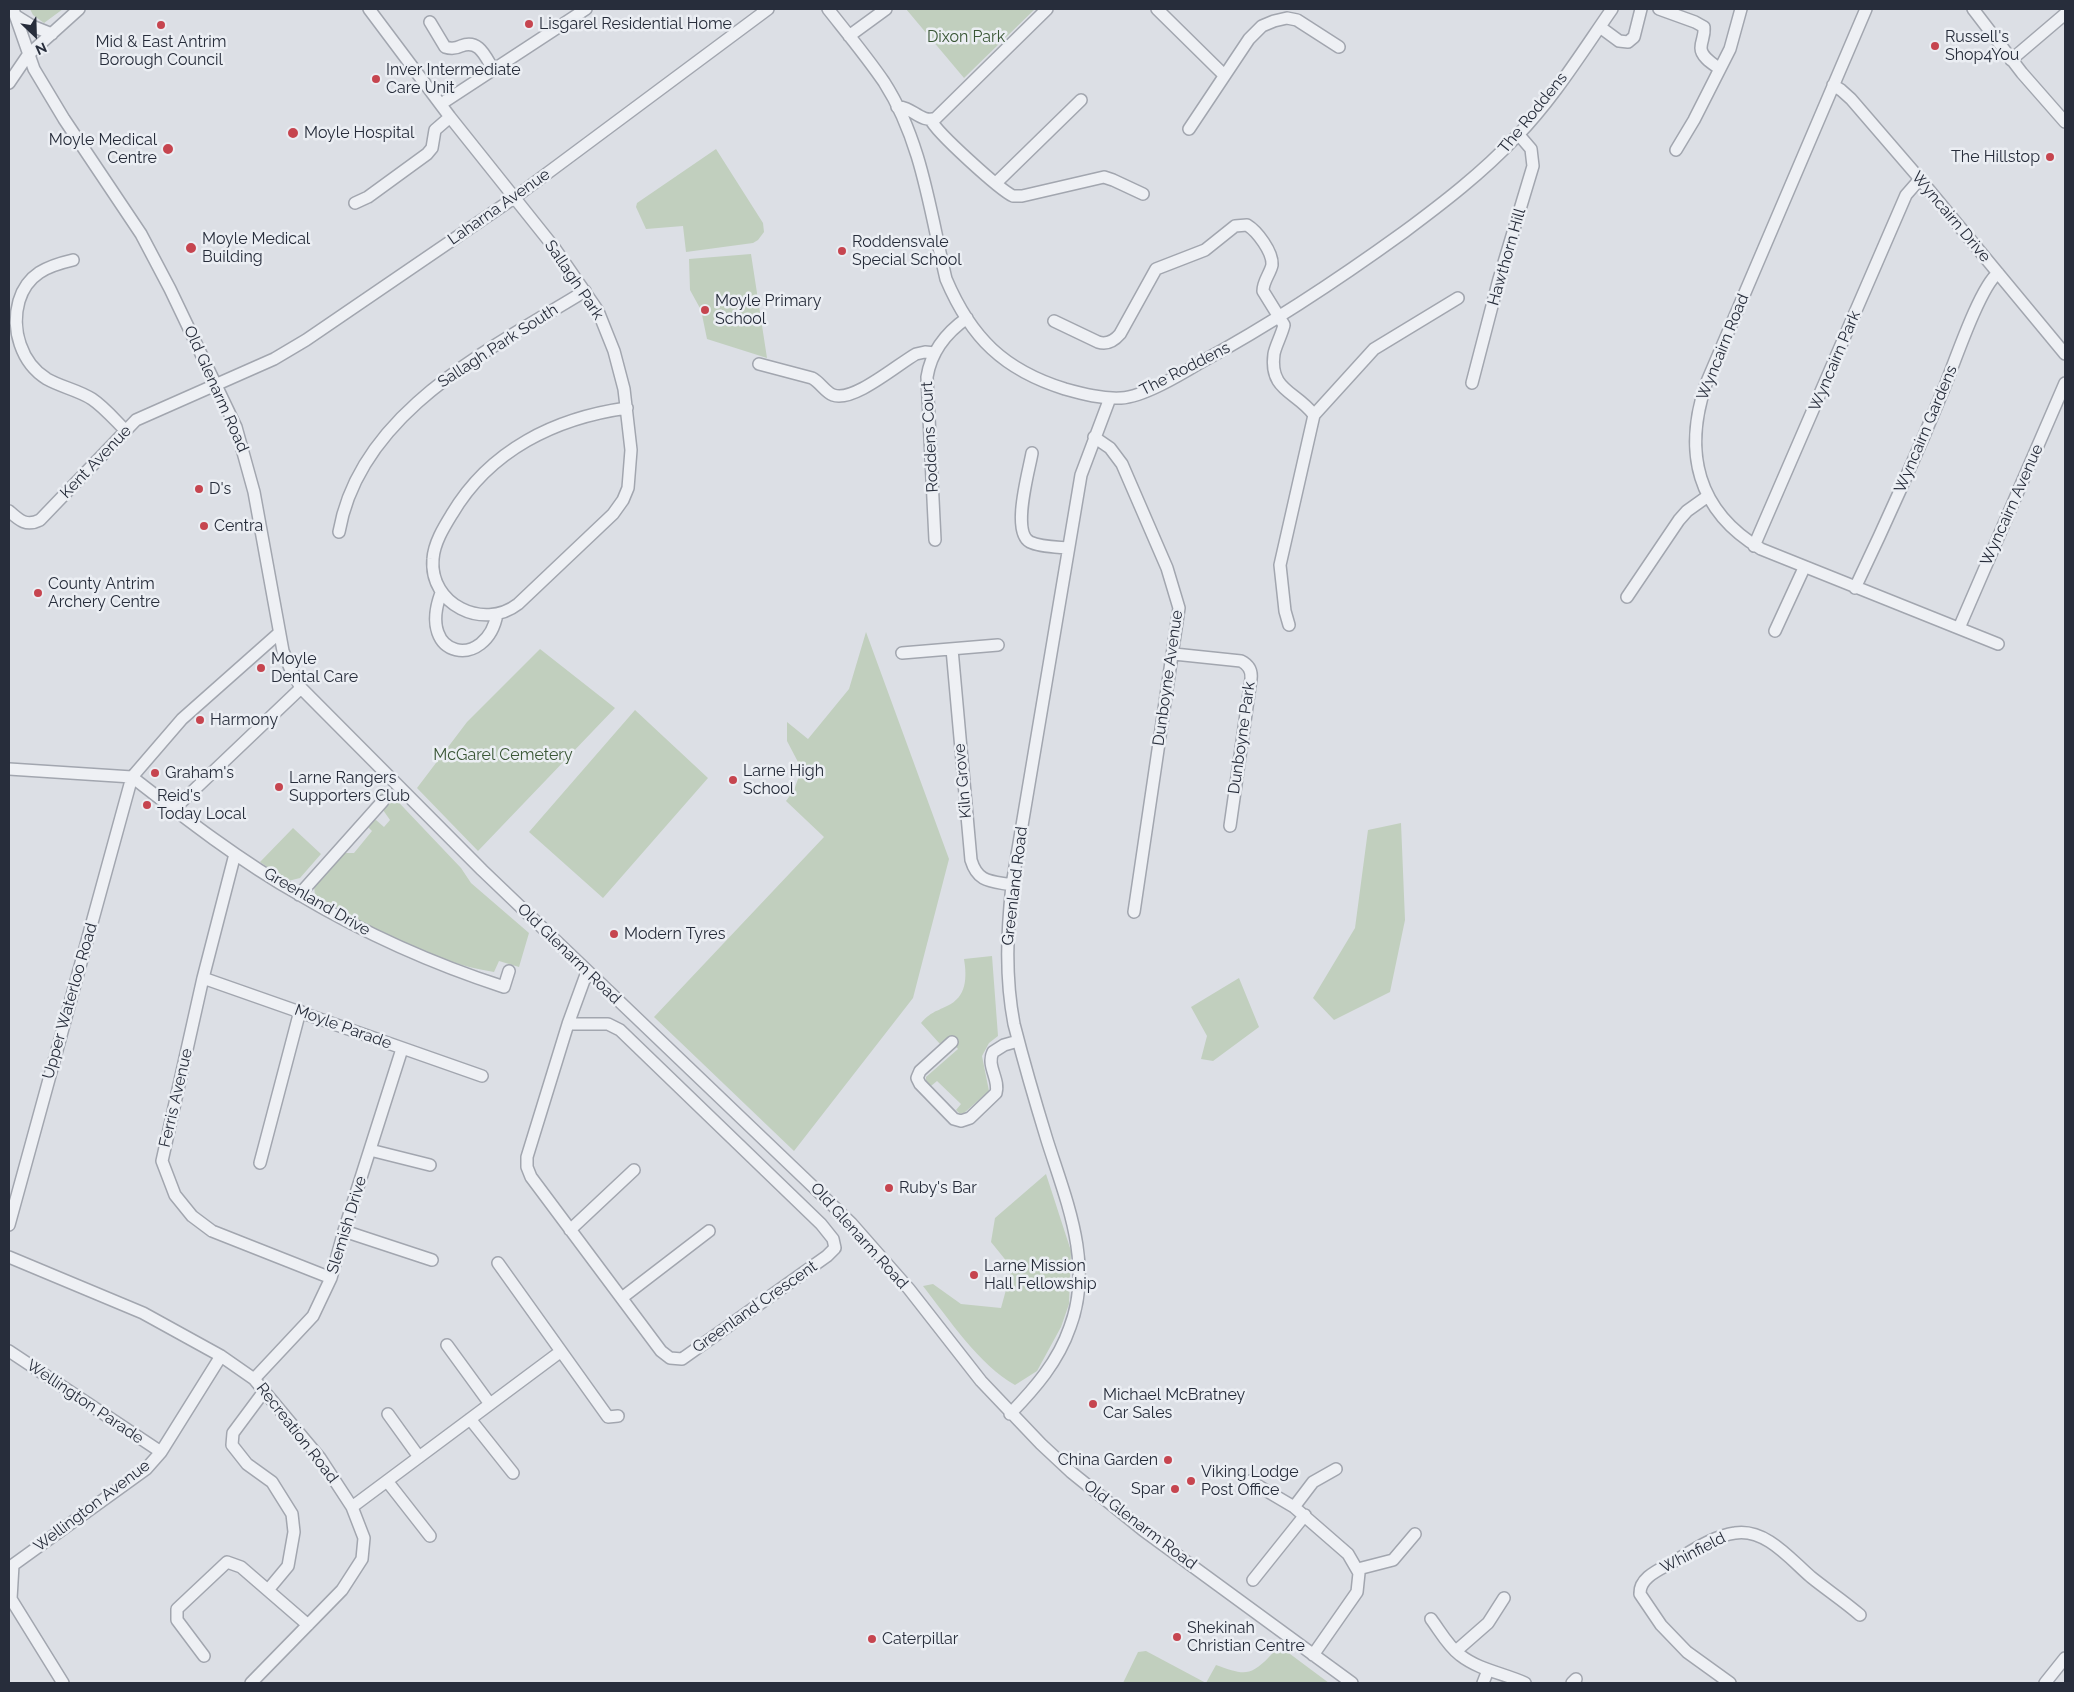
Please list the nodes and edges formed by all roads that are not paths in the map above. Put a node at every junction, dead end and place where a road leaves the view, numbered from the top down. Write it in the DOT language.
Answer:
graph roads {
  1 [pos="80,9"];
  2 [pos="369,9"];
  3 [pos="586,9"];
  4 [pos="768,9"];
  5 [pos="828,9"];
  6 [pos="886,9"];
  7 [pos="1047,9"];
  8 [pos="1157,9"];
  9 [pos="1612,9"];
  10 [pos="1641,9"];
  11 [pos="1659,9"];
  12 [pos="1741,9"];
  13 [pos="1866,9"];
  14 [pos="1972,9"];
  15 [pos="14,12"];
  16 [pos="2065,14"];
  17 [pos="430,22"];
  18 [pos="1600,27"];
  19 [pos="52,34"];
  20 [pos="849,36"];
  21 [pos="1339,47"];
  22 [pos="28,55"];
  23 [pos="2011,60"];
  24 [pos="493,69"];
  25 [pos="1720,69"];
  26 [pos="1224,76"];
  27 [pos="9,83"];
  28 [pos="1833,85"];
  29 [pos="1081,100"];
  30 [pos="441,104"];
  31 [pos="897,107"];
  32 [pos="450,117"];
  33 [pos="931,120"];
  34 [pos="2065,122"];
  35 [pos="1189,129"];
  36 [pos="1519,135"];
  37 [pos="1676,145"];
  38 [pos="1920,179"];
  39 [pos="996,183"];
  40 [pos="1143,194"];
  41 [pos="514,198"];
  42 [pos="355,203"];
  43 [pos="73,260"];
  44 [pos="1998,273"];
  45 [pos="585,291"];
  46 [pos="1458,298"];
  47 [pos="967,318"];
  48 [pos="1279,318"];
  49 [pos="1054,321"];
  50 [pos="935,353"];
  51 [pos="2065,354"];
  52 [pos="759,364"];
  53 [pos="1472,383"];
  54 [pos="2065,383"];
  55 [pos="217,384"];
  56 [pos="1110,398"];
  57 [pos="628,408"];
  58 [pos="1314,415"];
  59 [pos="125,430"];
  60 [pos="1094,437"];
  61 [pos="1032,453"];
  62 [pos="1708,496"];
  63 [pos="9,511"];
  64 [pos="339,532"];
  65 [pos="935,540"];
  66 [pos="1754,546"];
  67 [pos="1068,548"];
  68 [pos="1804,568"];
  69 [pos="1855,588"];
  70 [pos="441,593"];
  71 [pos="1627,596"];
  72 [pos="497,614"];
  73 [pos="1289,625"];
  74 [pos="1959,628"];
  75 [pos="1775,631"];
  76 [pos="279,633"];
  77 [pos="1998,644"];
  78 [pos="998,645"];
  79 [pos="952,649"];
  80 [pos="902,653"];
  81 [pos="1174,654"];
  82 [pos="301,688"];
  83 [pos="9,769"];
  84 [pos="132,777"];
  85 [pos="383,801"];
  86 [pos="174,809"];
  87 [pos="1230,826"];
  88 [pos="235,854"];
  89 [pos="1012,885"];
  90 [pos="299,895"];
  91 [pos="1134,912"];
  92 [pos="509,971"];
  93 [pos="587,972"];
  94 [pos="203,978"];
  95 [pos="300,1011"];
  96 [pos="568,1024"];
  97 [pos="1018,1041"];
  98 [pos="952,1042"];
  99 [pos="402,1049"];
  100 [pos="482,1076"];
  101 [pos="370,1150"];
  102 [pos="260,1163"];
  103 [pos="430,1165"];
  104 [pos="634,1170"];
  105 [pos="9,1225"];
  106 [pos="570,1230"];
  107 [pos="344,1231"];
  108 [pos="709,1231"];
  109 [pos="9,1257"];
  110 [pos="432,1260"];
  111 [pos="498,1263"];
  112 [pos="332,1278"];
  113 [pos="623,1297"];
  114 [pos="447,1345"];
  115 [pos="9,1351"];
  116 [pos="560,1352"];
  117 [pos="221,1356"];
  118 [pos="254,1379"];
  119 [pos="265,1390"];
  120 [pos="490,1404"];
  121 [pos="388,1414"];
  122 [pos="1010,1414"];
  123 [pos="618,1416"];
  124 [pos="470,1419"];
  125 [pos="161,1452"];
  126 [pos="419,1457"];
  127 [pos="1336,1469"];
  128 [pos="513,1473"];
  129 [pos="387,1481"];
  130 [pos="1250,1481"];
  131 [pos="352,1507"];
  132 [pos="1294,1507"];
  133 [pos="1305,1515"];
  134 [pos="1415,1534"];
  135 [pos="430,1536"];
  136 [pos="1358,1569"];
  137 [pos="1253,1580"];
  138 [pos="268,1590"];
  139 [pos="1504,1598"];
  140 [pos="1860,1615"];
  141 [pos="1431,1619"];
  142 [pos="308,1625"];
  143 [pos="1456,1651"];
  144 [pos="1313,1654"];
  145 [pos="204,1656"];
  146 [pos="2065,1658"];
  147 [pos="1488,1670"];
  148 [pos="62,1683"];
  149 [pos="251,1683"];
  150 [pos="1352,1683"];
  151 [pos="1483,1683"];
  152 [pos="1524,1683"];
  153 [pos="1730,1683"];
  154 [pos="2045,1683"];
  1 -- 19 [label="street"];
  2 -- 30 [label="street, Sallagh Park"];
  3 -- 24 [label="street"];
  4 -- 41 [label="street, Laharna Avenue"];
  5 -- 20 [label="street, The Roddens"];
  6 -- 20 [label="street"];
  7 -- 33 [label="street"];
  8 -- 26 [label="street"];
  9 -- 18 [label="street, The Roddens"];
  10 -- 18 [label="street"];
  11 -- 25 [label="street"];
  12 -- 25 [label="street"];
  13 -- 28 [label="street, Wyncairn Road"];
  14 -- 23 [label="street"];
  15 -- 19 [label="street"];
  15 -- 22 [label="street, Old Glenarm Road"];
  16 -- 23 [label="street"];
  17 -- 24 [label="street"];
  18 -- 36 [label="street, The Roddens"];
  19 -- 22 [label="street"];
  20 -- 31 [label="street, The Roddens"];
  21 -- 26 [label="street"];
  22 -- 27 [label="street"];
  22 -- 55 [label="street, Old Glenarm Road"];
  23 -- 34 [label="street"];
  24 -- 30 [label="street"];
  25 -- 37 [label="street"];
  26 -- 35 [label="street"];
  28 -- 38 [label="street, Wyncairn Drive"];
  28 -- 62 [label="street, Wyncairn Road"];
  29 -- 39 [label="street"];
  30 -- 32 [label="street, Sallagh Park"];
  31 -- 33 [label="street"];
  31 -- 47 [label="street, The Roddens"];
  32 -- 41 [label="street, Sallagh Park"];
  32 -- 42 [label="street"];
  33 -- 39 [label="street"];
  36 -- 48 [label="street, The Roddens"];
  36 -- 53 [label="street, Hawthorn Hill"];
  38 -- 44 [label="street, Wyncairn Drive"];
  38 -- 66 [label="street, Wyncairn Park"];
  39 -- 40 [label="street"];
  41 -- 45 [label="street, Sallagh Park"];
  41 -- 55 [label="street, Laharna Avenue"];
  43 -- 59 [label="street"];
  44 -- 51 [label="street, Wyncairn Drive"];
  44 -- 69 [label="street, Wyncairn Gardens"];
  45 -- 57 [label="street, Sallagh Park"];
  45 -- 64 [label="street, Sallagh Park South"];
  46 -- 58 [label="street"];
  47 -- 50 [label="street, Roddens Court"];
  47 -- 56 [label="street, The Roddens"];
  48 -- 49 [label="street"];
  48 -- 56 [label="street, The Roddens"];
  48 -- 58 [label="street"];
  50 -- 52 [label="street"];
  50 -- 65 [label="street, Roddens Court"];
  54 -- 74 [label="street, Wyncairn Avenue"];
  55 -- 59 [label="street, Kent Avenue"];
  55 -- 76 [label="street, Old Glenarm Road"];
  56 -- 60 [label="street, Greenland Road"];
  57 -- 70 [label="street"];
  57 -- 72 [label="street, Sallagh Park"];
  58 -- 73 [label="street"];
  59 -- 63 [label="street, Kent Avenue"];
  60 -- 67 [label="street, Greenland Road"];
  60 -- 81 [label="street, Dunboyne Avenue"];
  61 -- 67 [label="street"];
  62 -- 66 [label="street, Wyncairn Road"];
  62 -- 71 [label="street"];
  66 -- 68 [label="street, Wyncairn Road"];
  67 -- 89 [label="street, Greenland Road"];
  68 -- 69 [label="street, Wyncairn Road"];
  68 -- 75 [label="street"];
  69 -- 74 [label="street, Wyncairn Road"];
  70 -- 72 [label="street"];
  70 -- 72 [label="street"];
  74 -- 77 [label="street, Wyncairn Road"];
  76 -- 82 [label="street, Old Glenarm Road"];
  76 -- 84 [label="street"];
  78 -- 79 [label="street"];
  79 -- 80 [label="street"];
  79 -- 89 [label="street, Kiln Grove"];
  81 -- 87 [label="street, Dunboyne Park"];
  81 -- 91 [label="street, Dunboyne Avenue"];
  82 -- 86 [label="street"];
  82 -- 93 [label="street, Old Glenarm Road"];
  83 -- 84 [label="street"];
  84 -- 86 [label="street, Greenland Drive"];
  84 -- 105 [label="street, Upper Waterloo Road"];
  85 -- 90 [label="street"];
  86 -- 88 [label="street, Greenland Drive"];
  88 -- 90 [label="street, Greenland Drive"];
  88 -- 94 [label="street, Ferris Avenue"];
  89 -- 97 [label="street, Greenland Road"];
  90 -- 92 [label="street, Greenland Drive"];
  93 -- 96 [label="street, Greenland Crescent"];
  93 -- 122 [label="street, Old Glenarm Road"];
  94 -- 95 [label="street, Moyle Parade"];
  94 -- 112 [label="street, Ferris Avenue"];
  95 -- 99 [label="street, Moyle Parade"];
  95 -- 102 [label="street"];
  96 -- 106 [label="street, Greenland Crescent"];
  96 -- 113 [label="street, Greenland Crescent"];
  97 -- 98 [label="street"];
  97 -- 122 [label="street, Greenland Road"];
  99 -- 100 [label="street, Moyle Parade"];
  99 -- 101 [label="street, Slemish Drive"];
  101 -- 103 [label="street"];
  101 -- 107 [label="street, Slemish Drive"];
  104 -- 106 [label="street"];
  106 -- 113 [label="street, Greenland Crescent"];
  107 -- 110 [label="street"];
  107 -- 112 [label="street, Slemish Drive"];
  108 -- 113 [label="street"];
  109 -- 117 [label="street, Recreation Road"];
  111 -- 116 [label="street"];
  112 -- 118 [label="street, Slemish Drive"];
  114 -- 120 [label="street"];
  115 -- 125 [label="street, Wellington Parade"];
  116 -- 120 [label="street"];
  116 -- 123 [label="street"];
  117 -- 118 [label="street, Recreation Road"];
  117 -- 125 [label="street, Wellington Avenue"];
  118 -- 119 [label="street, Recreation Road"];
  119 -- 131 [label="street, Recreation Road"];
  119 -- 138 [label="street"];
  120 -- 124 [label="street"];
  121 -- 126 [label="street"];
  122 -- 144 [label="street, Old Glenarm Road"];
  124 -- 126 [label="street"];
  124 -- 128 [label="street"];
  125 -- 148 [label="street, Wellington Avenue"];
  126 -- 129 [label="street"];
  127 -- 132 [label="street"];
  129 -- 131 [label="street"];
  129 -- 135 [label="street"];
  130 -- 132 [label="street"];
  131 -- 142 [label="street, Recreation Road"];
  132 -- 133 [label="street"];
  133 -- 136 [label="street"];
  133 -- 137 [label="street"];
  134 -- 136 [label="street"];
  136 -- 144 [label="street"];
  138 -- 142 [label="street"];
  138 -- 145 [label="street"];
  139 -- 143 [label="street"];
  140 -- 153 [label="street, Whinfield"];
  141 -- 143 [label="street"];
  142 -- 149 [label="street, Recreation Road"];
  143 -- 147 [label="street"];
  144 -- 150 [label="street, Old Glenarm Road"];
  146 -- 154 [label="street"];
  147 -- 151 [label="street"];
  147 -- 152 [label="street"];
}
